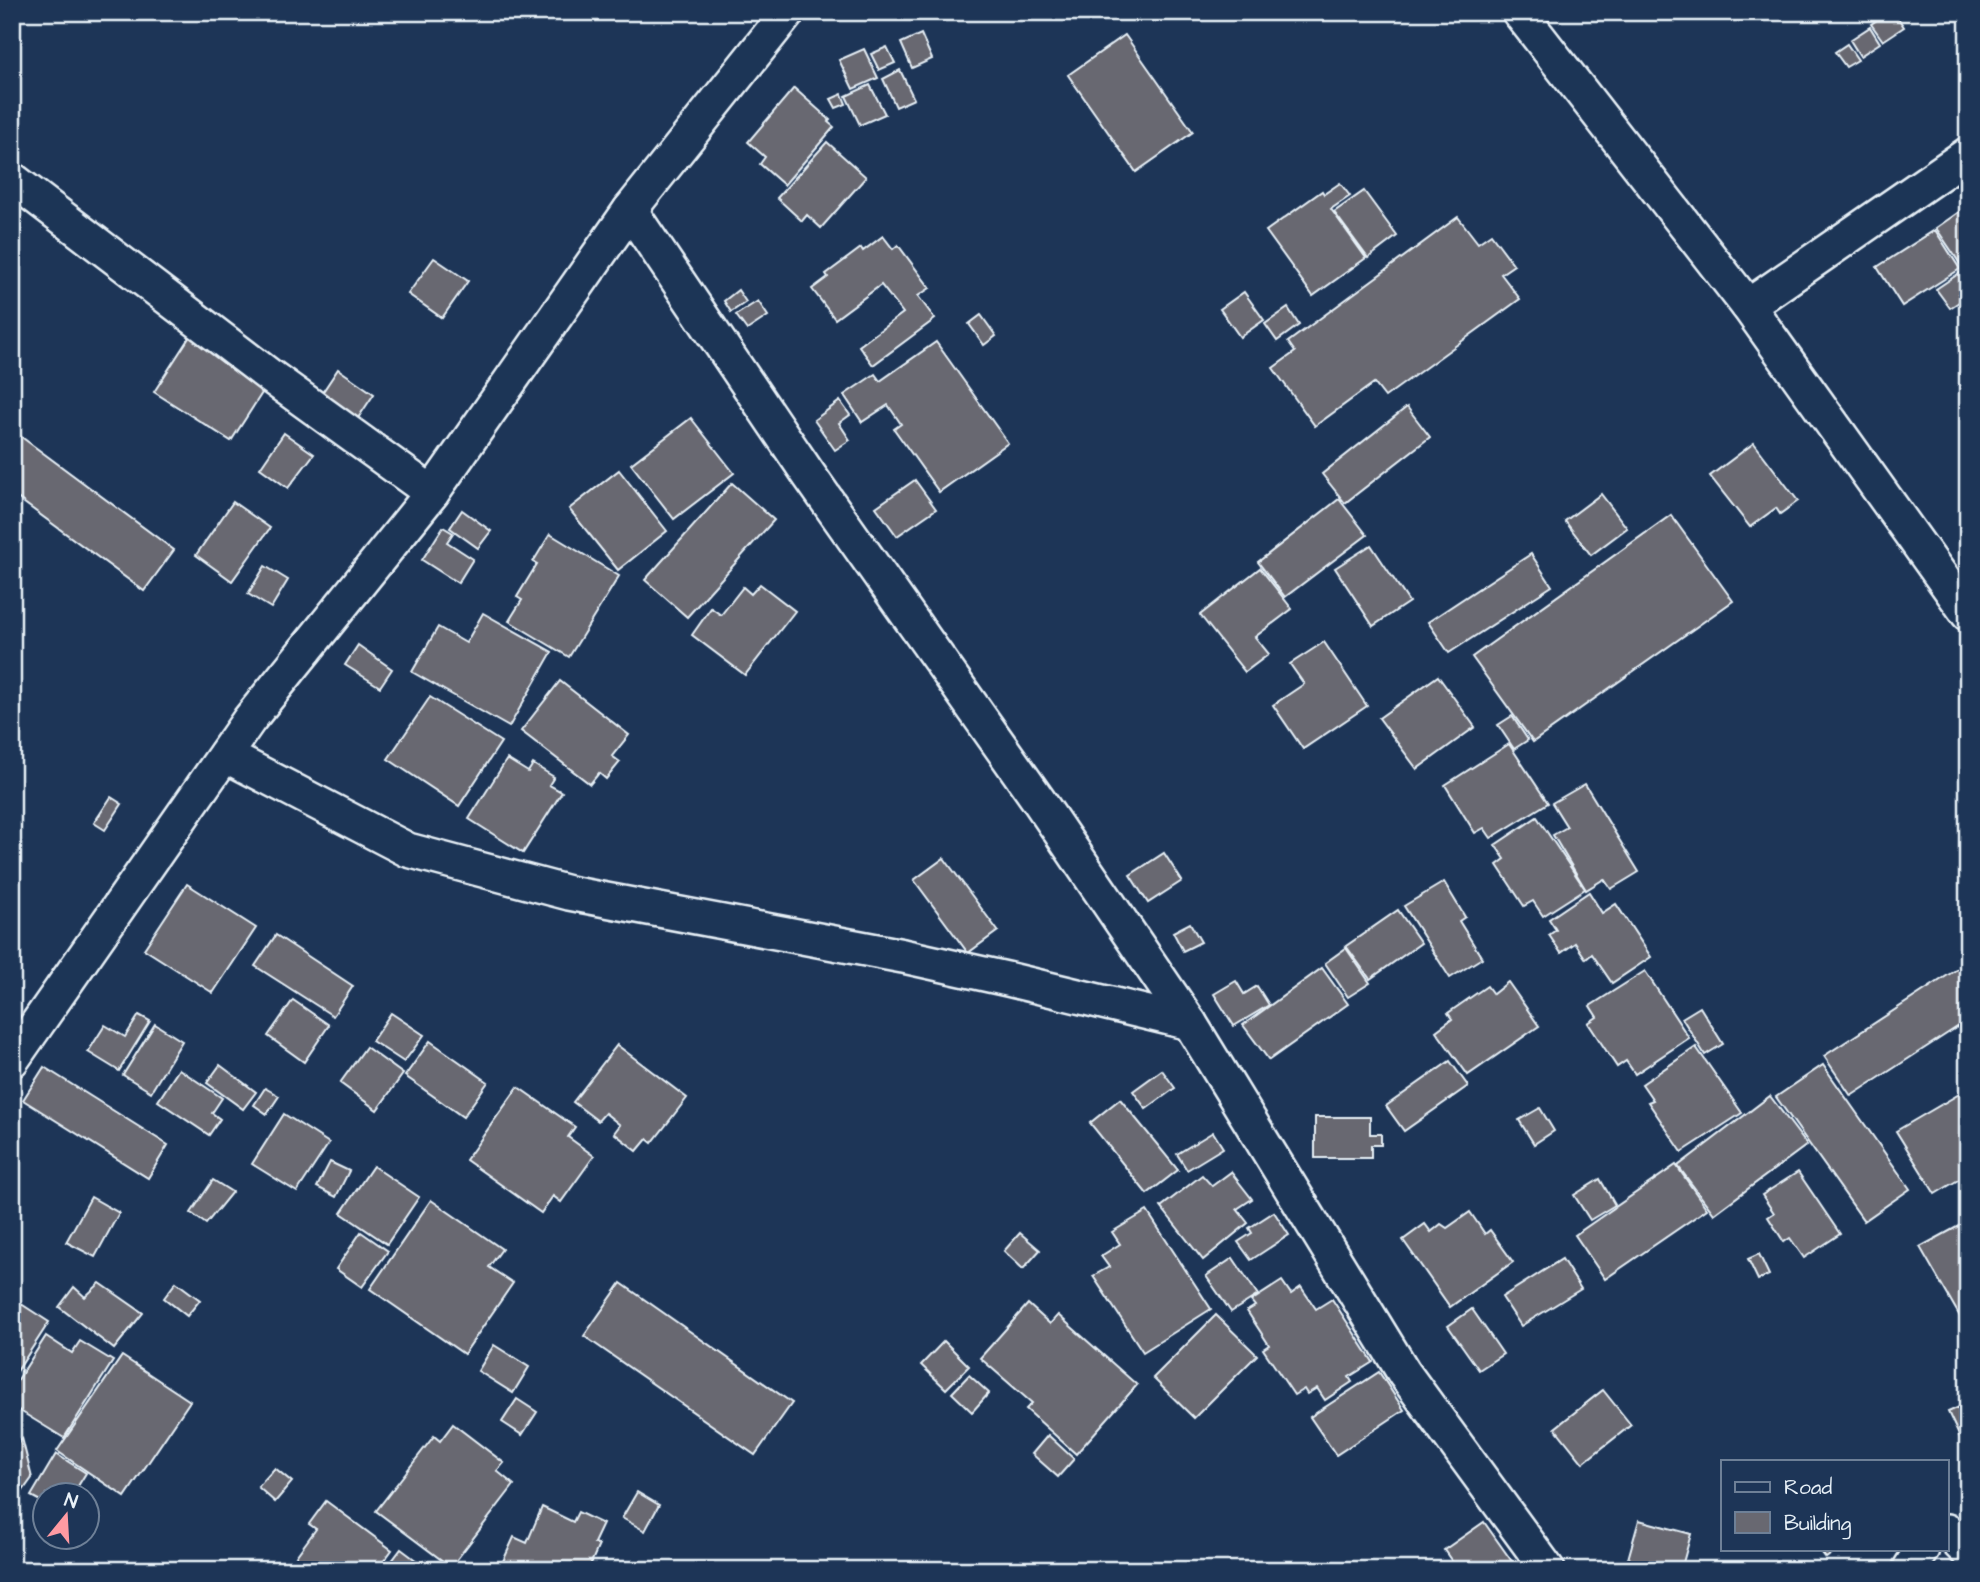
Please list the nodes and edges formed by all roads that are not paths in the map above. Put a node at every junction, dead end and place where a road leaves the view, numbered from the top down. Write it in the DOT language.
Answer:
graph roads {
  1 [pos="788,12"];
  2 [pos="1519,12"];
  3 [pos="1968,154"];
  4 [pos="12,179"];
  5 [pos="631,209"];
  6 [pos="1748,306"];
  7 [pos="432,493"];
  8 [pos="1968,614"];
  9 [pos="225,755"];
  10 [pos="1190,1023"];
  11 [pos="12,1060"];
  12 [pos="1948,1532"];
  13 [pos="1921,1550"];
  14 [pos="1968,1552"];
  15 [pos="1548,1570"];
  16 [pos="1909,1570"];
  1 -- 5 [label="street"];
  2 -- 6 [label="street"];
  3 -- 6 [label="street"];
  4 -- 7 [label="street"];
  5 -- 7 [label="street"];
  5 -- 10 [label="street"];
  6 -- 8 [label="street"];
  7 -- 9 [label="street"];
  9 -- 10 [label="street"];
  9 -- 11 [label="street"];
  10 -- 15 [label="street"];
  12 -- 14 [label="street"];
  13 -- 16 [label="street"];
}
